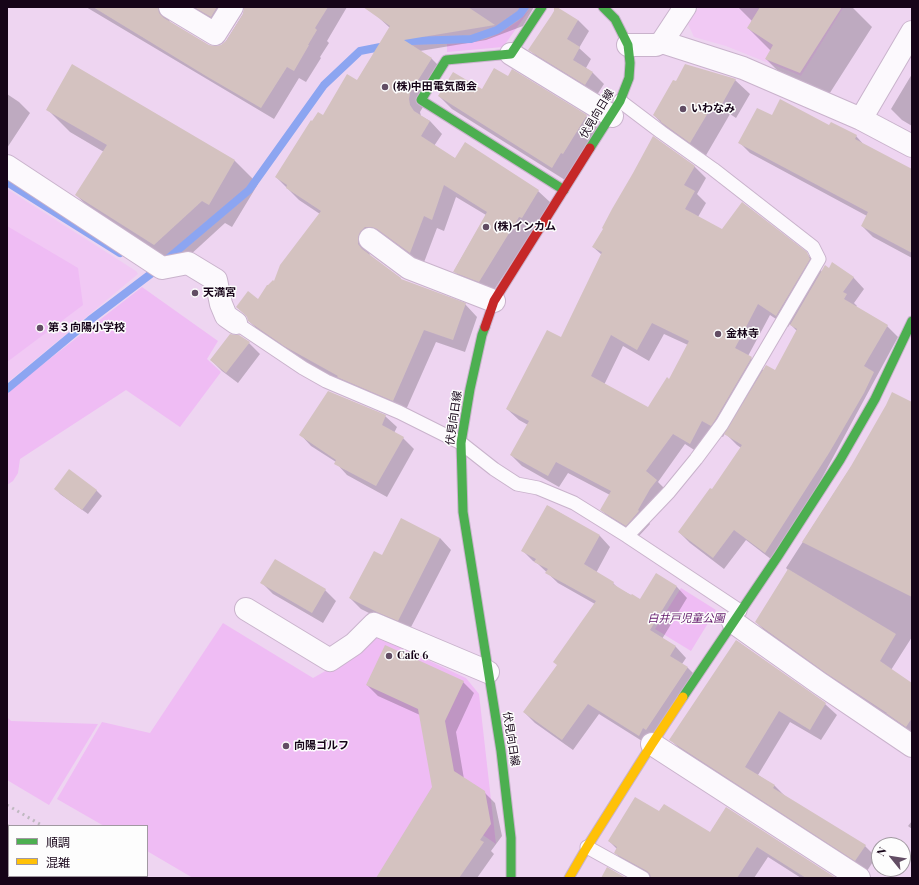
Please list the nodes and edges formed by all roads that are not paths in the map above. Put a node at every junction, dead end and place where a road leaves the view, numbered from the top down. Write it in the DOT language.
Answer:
graph roads {
  1 [pos="170,7"];
  2 [pos="232,7"];
  3 [pos="542,7"];
  4 [pos="603,7"];
  5 [pos="685,7"];
  6 [pos="912,32"];
  7 [pos="662,42"];
  8 [pos="628,46"];
  9 [pos="511,54"];
  10 [pos="616,108"];
  11 [pos="861,119"];
  12 [pos="912,146"];
  13 [pos="7,166"];
  14 [pos="564,190"];
  15 [pos="370,239"];
  16 [pos="494,301"];
  17 [pos="912,321"];
  18 [pos="236,322"];
  19 [pos="461,443"];
  20 [pos="627,536"];
  21 [pos="246,609"];
  22 [pos="737,616"];
  23 [pos="488,672"];
  24 [pos="652,744"];
  25 [pos="912,746"];
  26 [pos="587,847"];
  27 [pos="511,878"];
  28 [pos="569,878"];
  29 [pos="643,878"];
  30 [pos="859,878"];
  1 -- 2 [label="street"];
  3 -- 9 [label="street"];
  4 -- 8 [label="street, 伏見向日線"];
  5 -- 7 [label="street"];
  6 -- 11 [label="street"];
  7 -- 8 [label="street"];
  7 -- 11 [label="street"];
  8 -- 10 [label="street, 伏見向日線"];
  9 -- 10 [label="street"];
  9 -- 14 [label="street"];
  10 -- 14 [label="street, 伏見向日線"];
  10 -- 20 [label="lane"];
  11 -- 12 [label="street"];
  13 -- 18 [label="street"];
  14 -- 16 [label="street, 伏見向日線"];
  15 -- 16 [label="street"];
  16 -- 19 [label="street, 伏見向日線"];
  17 -- 22 [label="street"];
  18 -- 19 [label="lane"];
  19 -- 20 [label="lane"];
  19 -- 23 [label="street, 伏見向日線"];
  20 -- 22 [label="lane"];
  21 -- 23 [label="street"];
  22 -- 24 [label="street"];
  22 -- 25 [label="street"];
  23 -- 27 [label="street, 伏見向日線"];
  24 -- 26 [label="street"];
  24 -- 30 [label="street"];
  26 -- 28 [label="street"];
  26 -- 29 [label="lane"];
}
